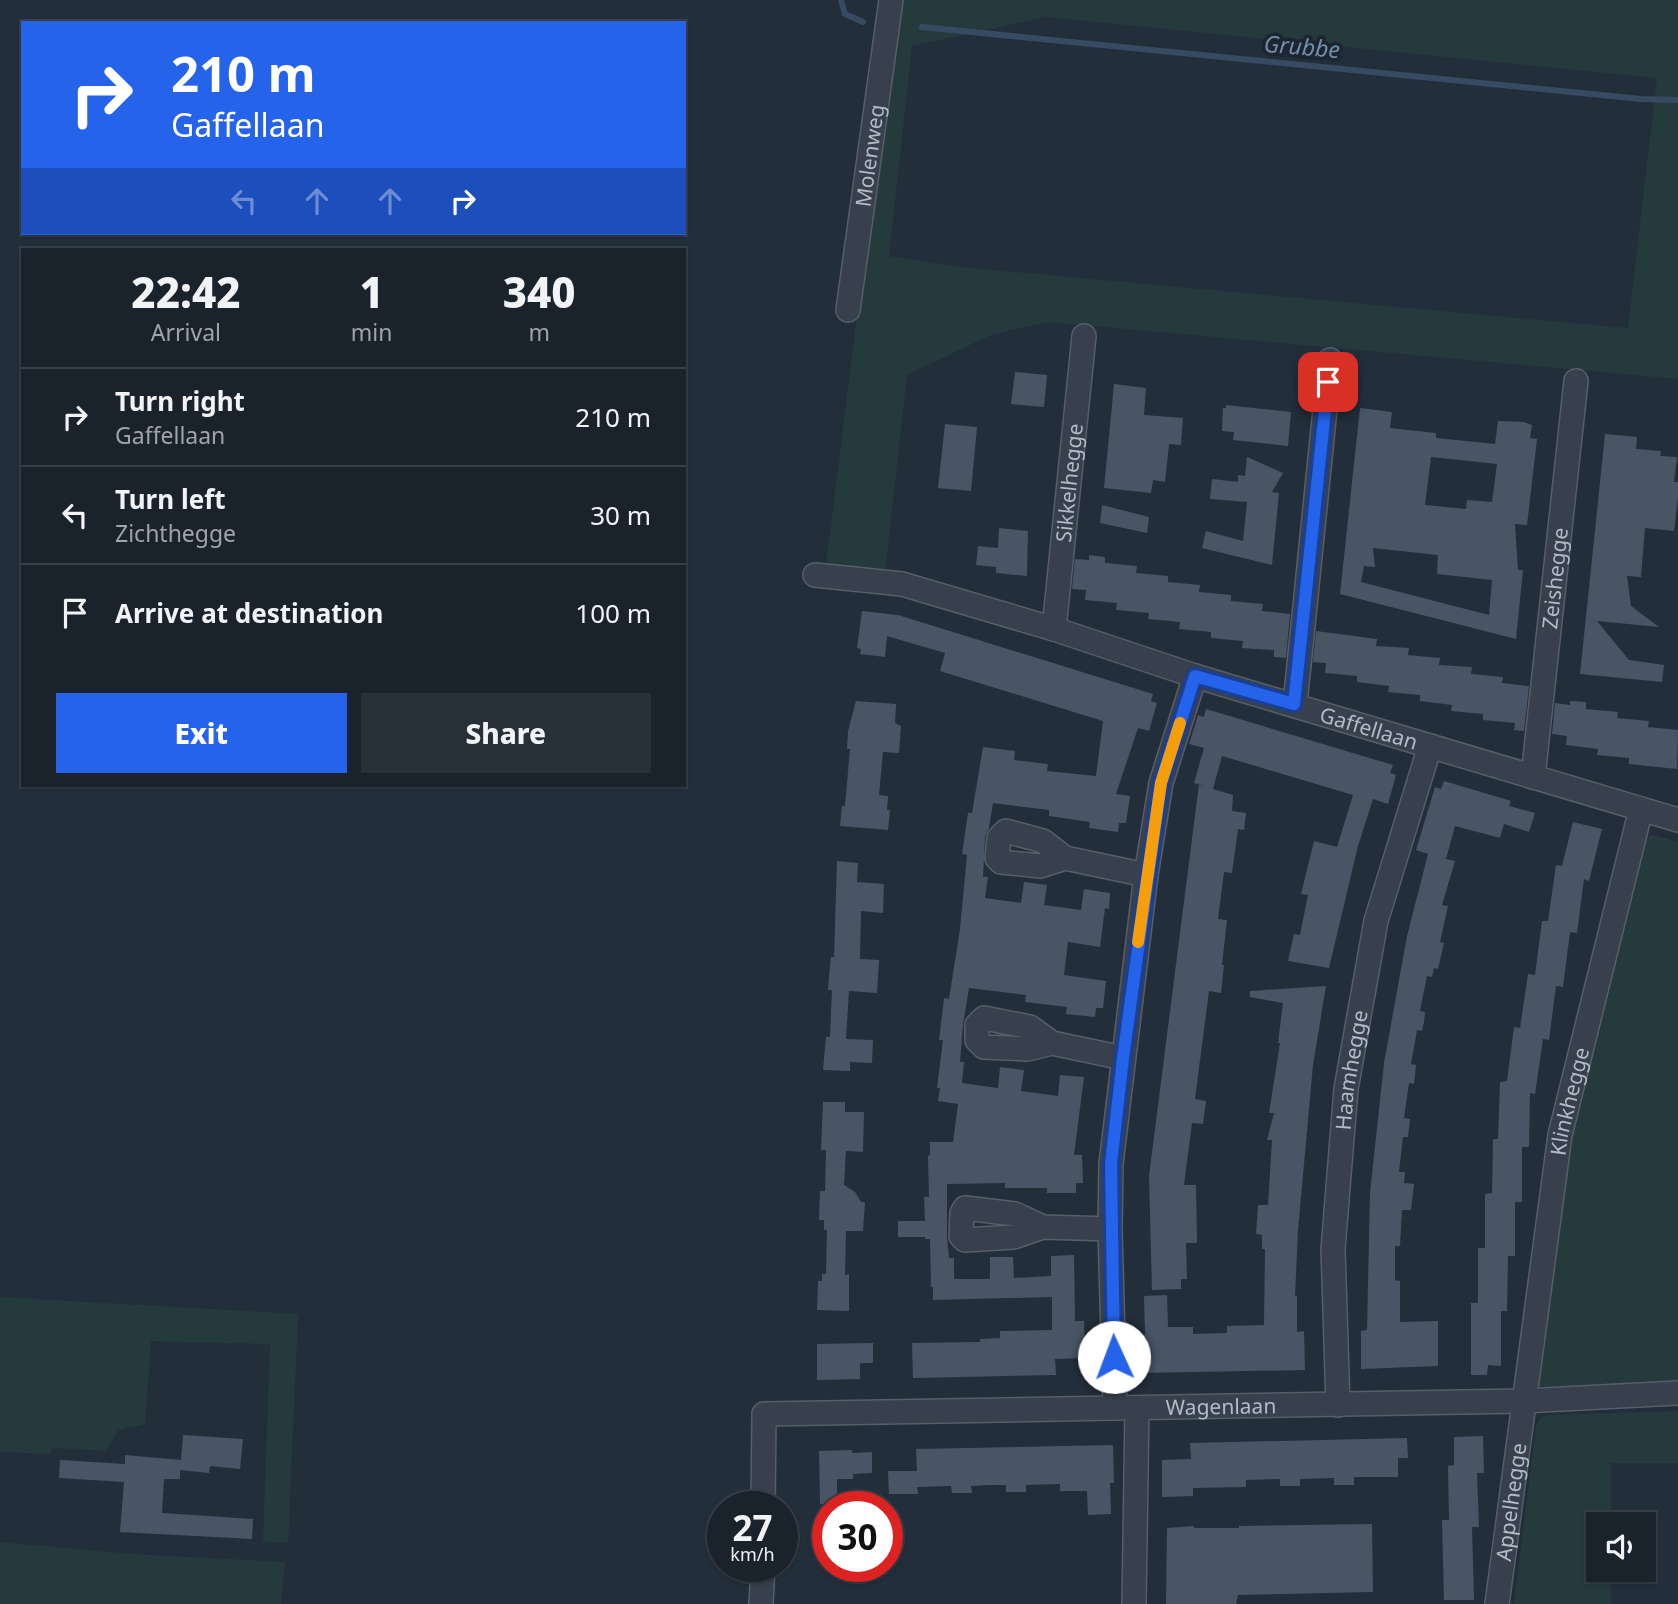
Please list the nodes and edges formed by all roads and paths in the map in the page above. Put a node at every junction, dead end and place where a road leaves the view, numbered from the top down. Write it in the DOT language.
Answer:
graph roads {
  1 [pos="891,0"];
  2 [pos="848,310"];
  3 [pos="1084,336"];
  4 [pos="1330,360"];
  5 [pos="1576,381"];
  6 [pos="815,575"];
  7 [pos="1054,629"];
  8 [pos="1195,676"];
  9 [pos="1294,704"];
  10 [pos="1430,746"];
  11 [pos="1533,778"];
  12 [pos="1641,809"];
  13 [pos="1678,820"];
  14 [pos="1065,858"];
  15 [pos="1146,876"];
  16 [pos="1052,1042"];
  17 [pos="1123,1058"];
  18 [pos="1043,1227"];
  19 [pos="1110,1229"];
  20 [pos="1678,1393"];
  21 [pos="1523,1401"];
  22 [pos="1338,1405"];
  23 [pos="1126,1408"];
  24 [pos="763,1491"];
  25 [pos="762,1582"];
  26 [pos="761,1604"];
  27 [pos="1134,1604"];
  28 [pos="1497,1604"];
  1 -- 2 [label="street, Molenweg"];
  3 -- 7 [label="street, Sikkelhegge"];
  4 -- 9 [label="street"];
  5 -- 11 [label="street, Zeishegge"];
  6 -- 7 [label="street, Gaffellaan"];
  7 -- 8 [label="street, Gaffellaan"];
  8 -- 9 [label="street, Gaffellaan"];
  8 -- 15 [label="street"];
  9 -- 10 [label="street, Gaffellaan"];
  10 -- 11 [label="street, Gaffellaan"];
  10 -- 22 [label="street, Haamhegge"];
  11 -- 12 [label="street, Gaffellaan"];
  12 -- 13 [label="street, Gaffellaan"];
  12 -- 21 [label="street, Klinkhegge"];
  14 -- 15 [label="street"];
  15 -- 17 [label="street"];
  16 -- 17 [label="street"];
  17 -- 19 [label="street"];
  18 -- 19 [label="street"];
  19 -- 23 [label="street"];
  20 -- 21 [label="street, Wagenlaan"];
  21 -- 22 [label="street, Wagenlaan"];
  21 -- 28 [label="street, Appelhegge"];
  22 -- 23 [label="street, Wagenlaan"];
  23 -- 24 [label="street, Wagenlaan"];
  23 -- 27 [label="street"];
  25 -- 26 [label="street"];
}
